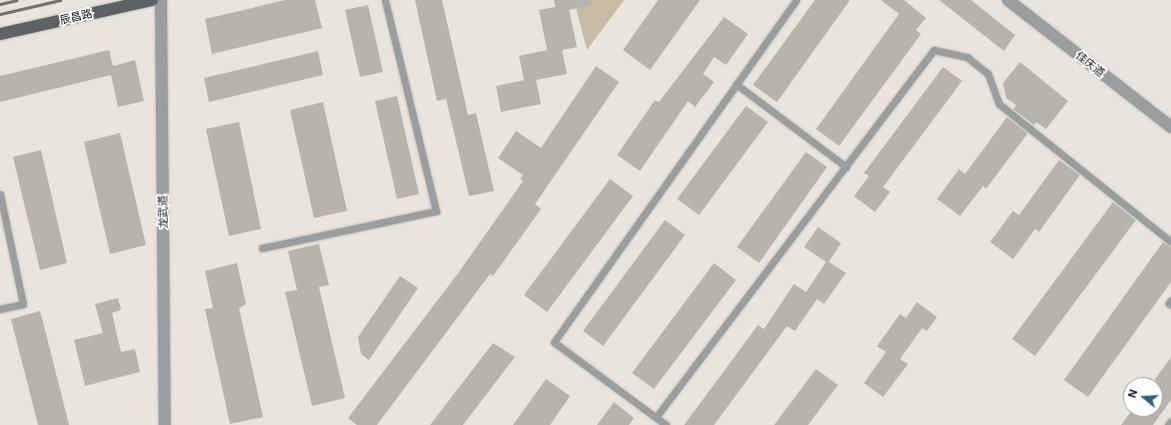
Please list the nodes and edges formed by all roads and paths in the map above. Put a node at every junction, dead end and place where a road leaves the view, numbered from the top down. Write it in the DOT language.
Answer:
graph roads {
  1 [pos="152,0"];
  2 [pos="161,0"];
  3 [pos="385,0"];
  4 [pos="796,0"];
  5 [pos="1008,0"];
  6 [pos="0,34"];
  7 [pos="736,84"];
  8 [pos="1171,127"];
  9 [pos="846,167"];
  10 [pos="0,194"];
  11 [pos="1171,242"];
  12 [pos="262,248"];
  13 [pos="1171,300"];
  14 [pos="1171,305"];
  15 [pos="0,309"];
  16 [pos="656,417"];
  17 [pos="1171,421"];
  18 [pos="165,425"];
  19 [pos="666,425"];
  20 [pos="1168,425"];
  1 -- 6 [label="main road, 辰昌路"];
  2 -- 18 [label="street, 龙武道"];
  3 -- 12 [label="lane"];
  4 -- 7 [label="lane"];
  5 -- 8 [label="street, 佳庆道"];
  7 -- 9 [label="lane"];
  7 -- 16 [label="lane"];
  9 -- 11 [label="lane"];
  9 -- 16 [label="lane"];
  10 -- 15 [label="lane"];
  13 -- 14 [label="lane"];
  16 -- 19 [label="lane"];
  17 -- 20 [label="lane"];
}
